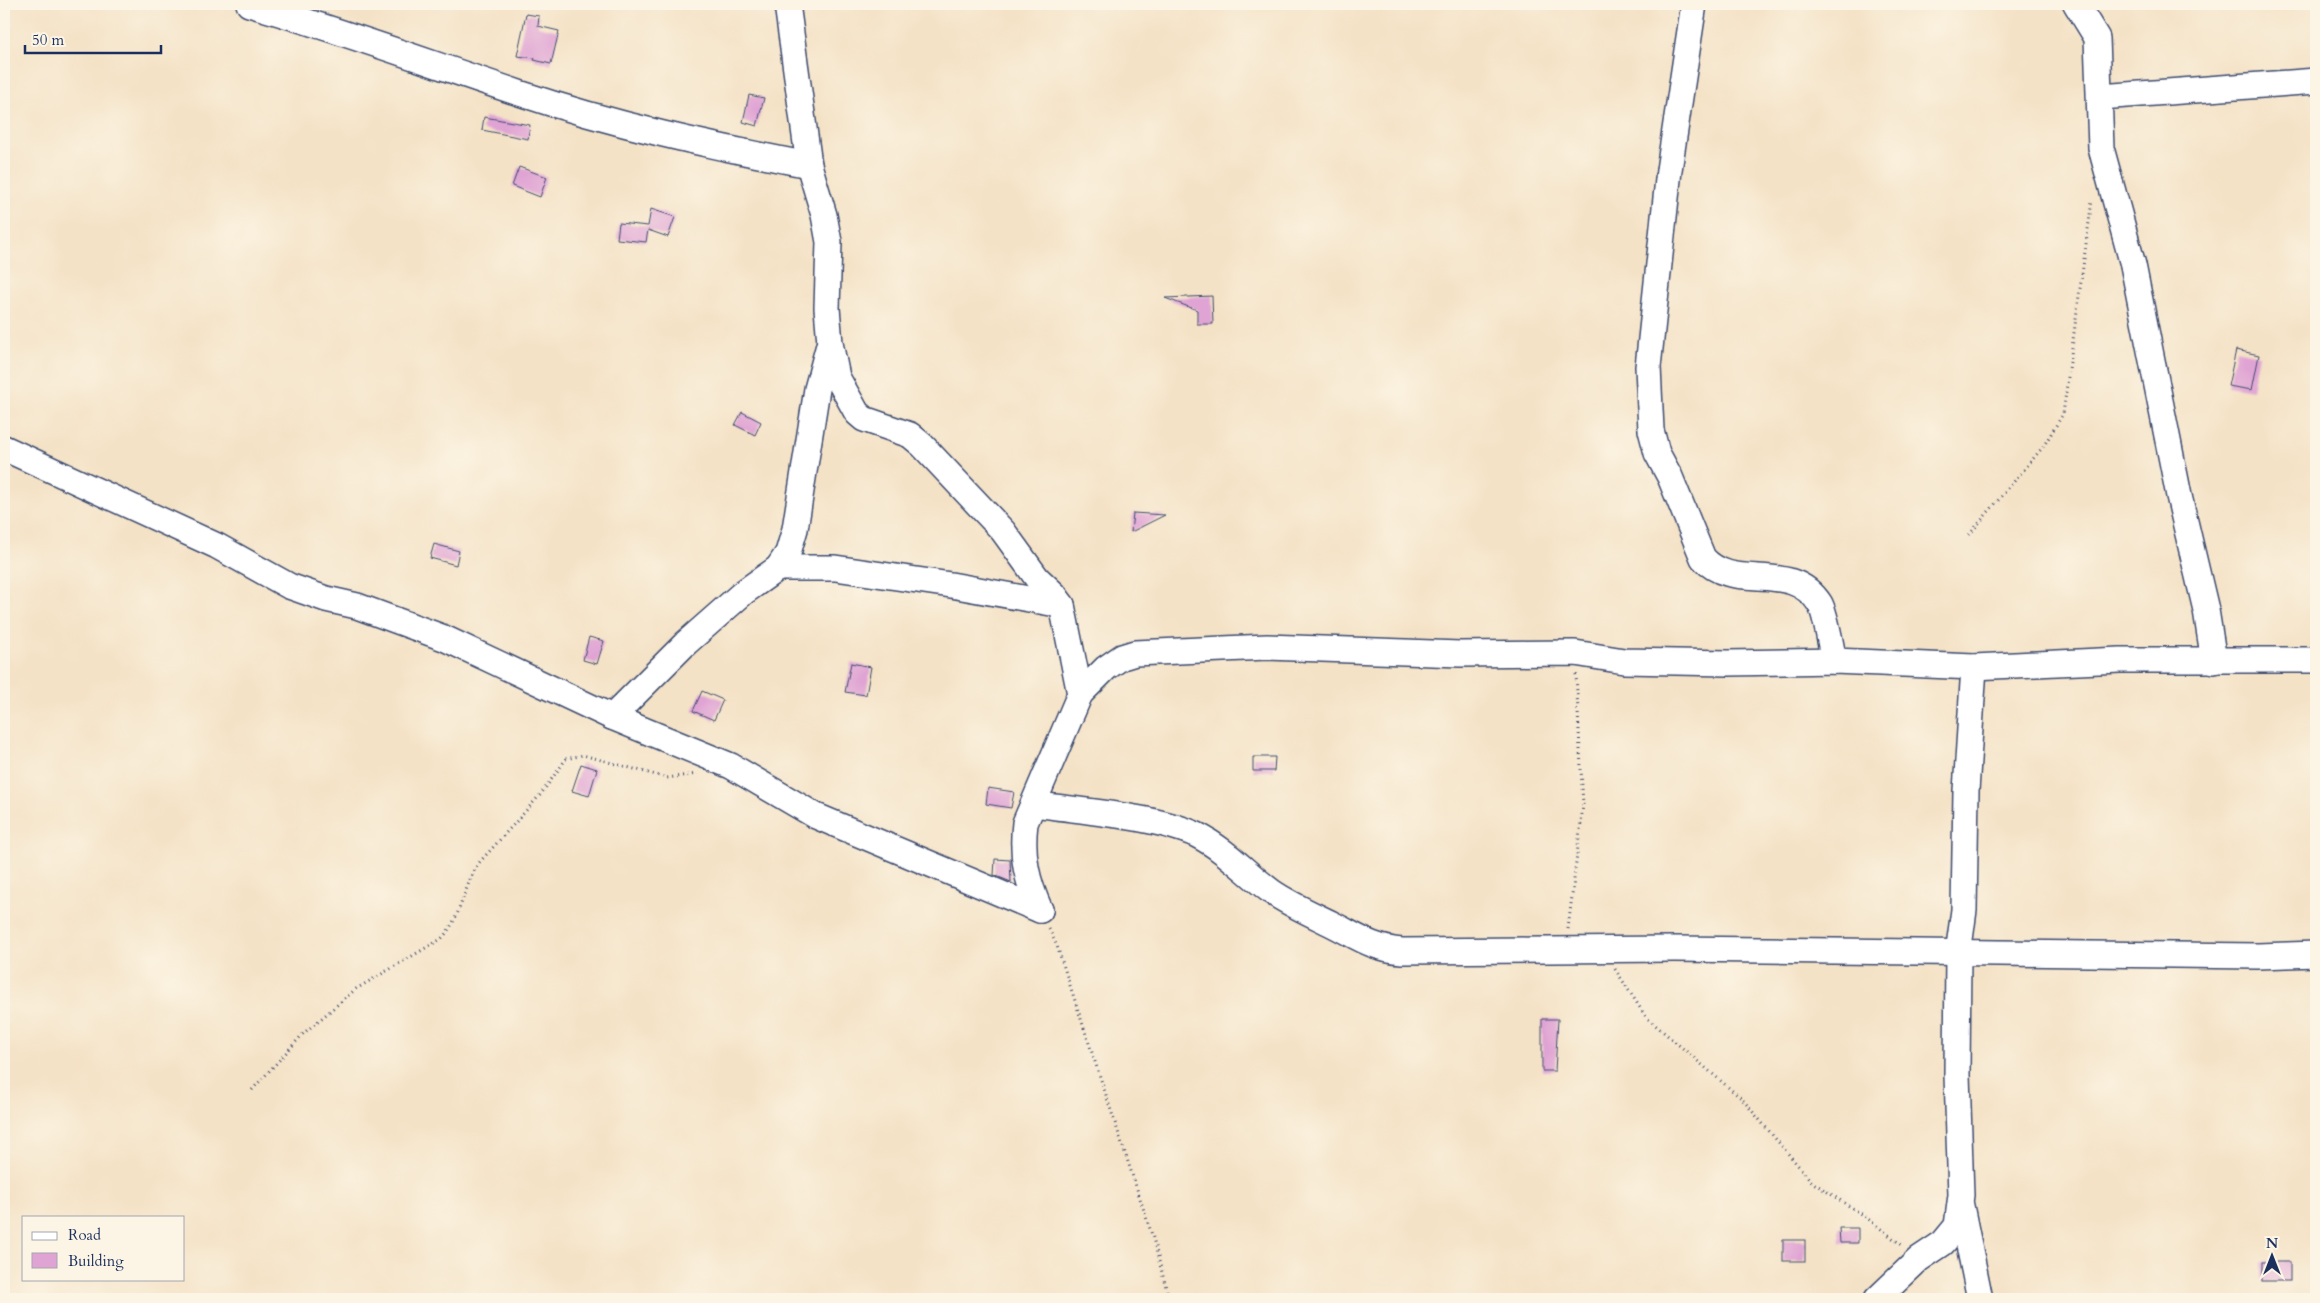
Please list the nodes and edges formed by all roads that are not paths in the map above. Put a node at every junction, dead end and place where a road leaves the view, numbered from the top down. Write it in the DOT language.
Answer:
graph roads {
  1 [pos="249,4"];
  2 [pos="787,4"];
  3 [pos="1694,4"];
  4 [pos="2076,4"];
  5 [pos="2316,81"];
  6 [pos="2100,97"];
  7 [pos="809,165"];
  8 [pos="830,343"];
  9 [pos="4,448"];
  10 [pos="778,568"];
  11 [pos="1062,605"];
  12 [pos="2316,660"];
  13 [pos="1834,661"];
  14 [pos="2214,661"];
  15 [pos="1974,667"];
  16 [pos="1080,694"];
  17 [pos="612,717"];
  18 [pos="1034,804"];
  19 [pos="1958,954"];
  20 [pos="2316,954"];
  21 [pos="1960,1204"];
  22 [pos="1878,1299"];
  23 [pos="1980,1299"];
  1 -- 7 [label="street"];
  2 -- 7 [label="street"];
  3 -- 13 [label="street"];
  4 -- 6 [label="street"];
  5 -- 6 [label="street"];
  6 -- 14 [label="street"];
  7 -- 8 [label="street"];
  8 -- 10 [label="street"];
  8 -- 11 [label="street"];
  9 -- 17 [label="street"];
  10 -- 11 [label="street"];
  10 -- 17 [label="street"];
  11 -- 16 [label="street"];
  12 -- 14 [label="street"];
  13 -- 15 [label="street"];
  13 -- 16 [label="street"];
  14 -- 15 [label="street"];
  15 -- 19 [label="street"];
  16 -- 18 [label="street"];
  17 -- 18 [label="street"];
  18 -- 19 [label="street"];
  19 -- 20 [label="street"];
  19 -- 21 [label="street"];
  21 -- 22 [label="street"];
  21 -- 23 [label="street"];
}
